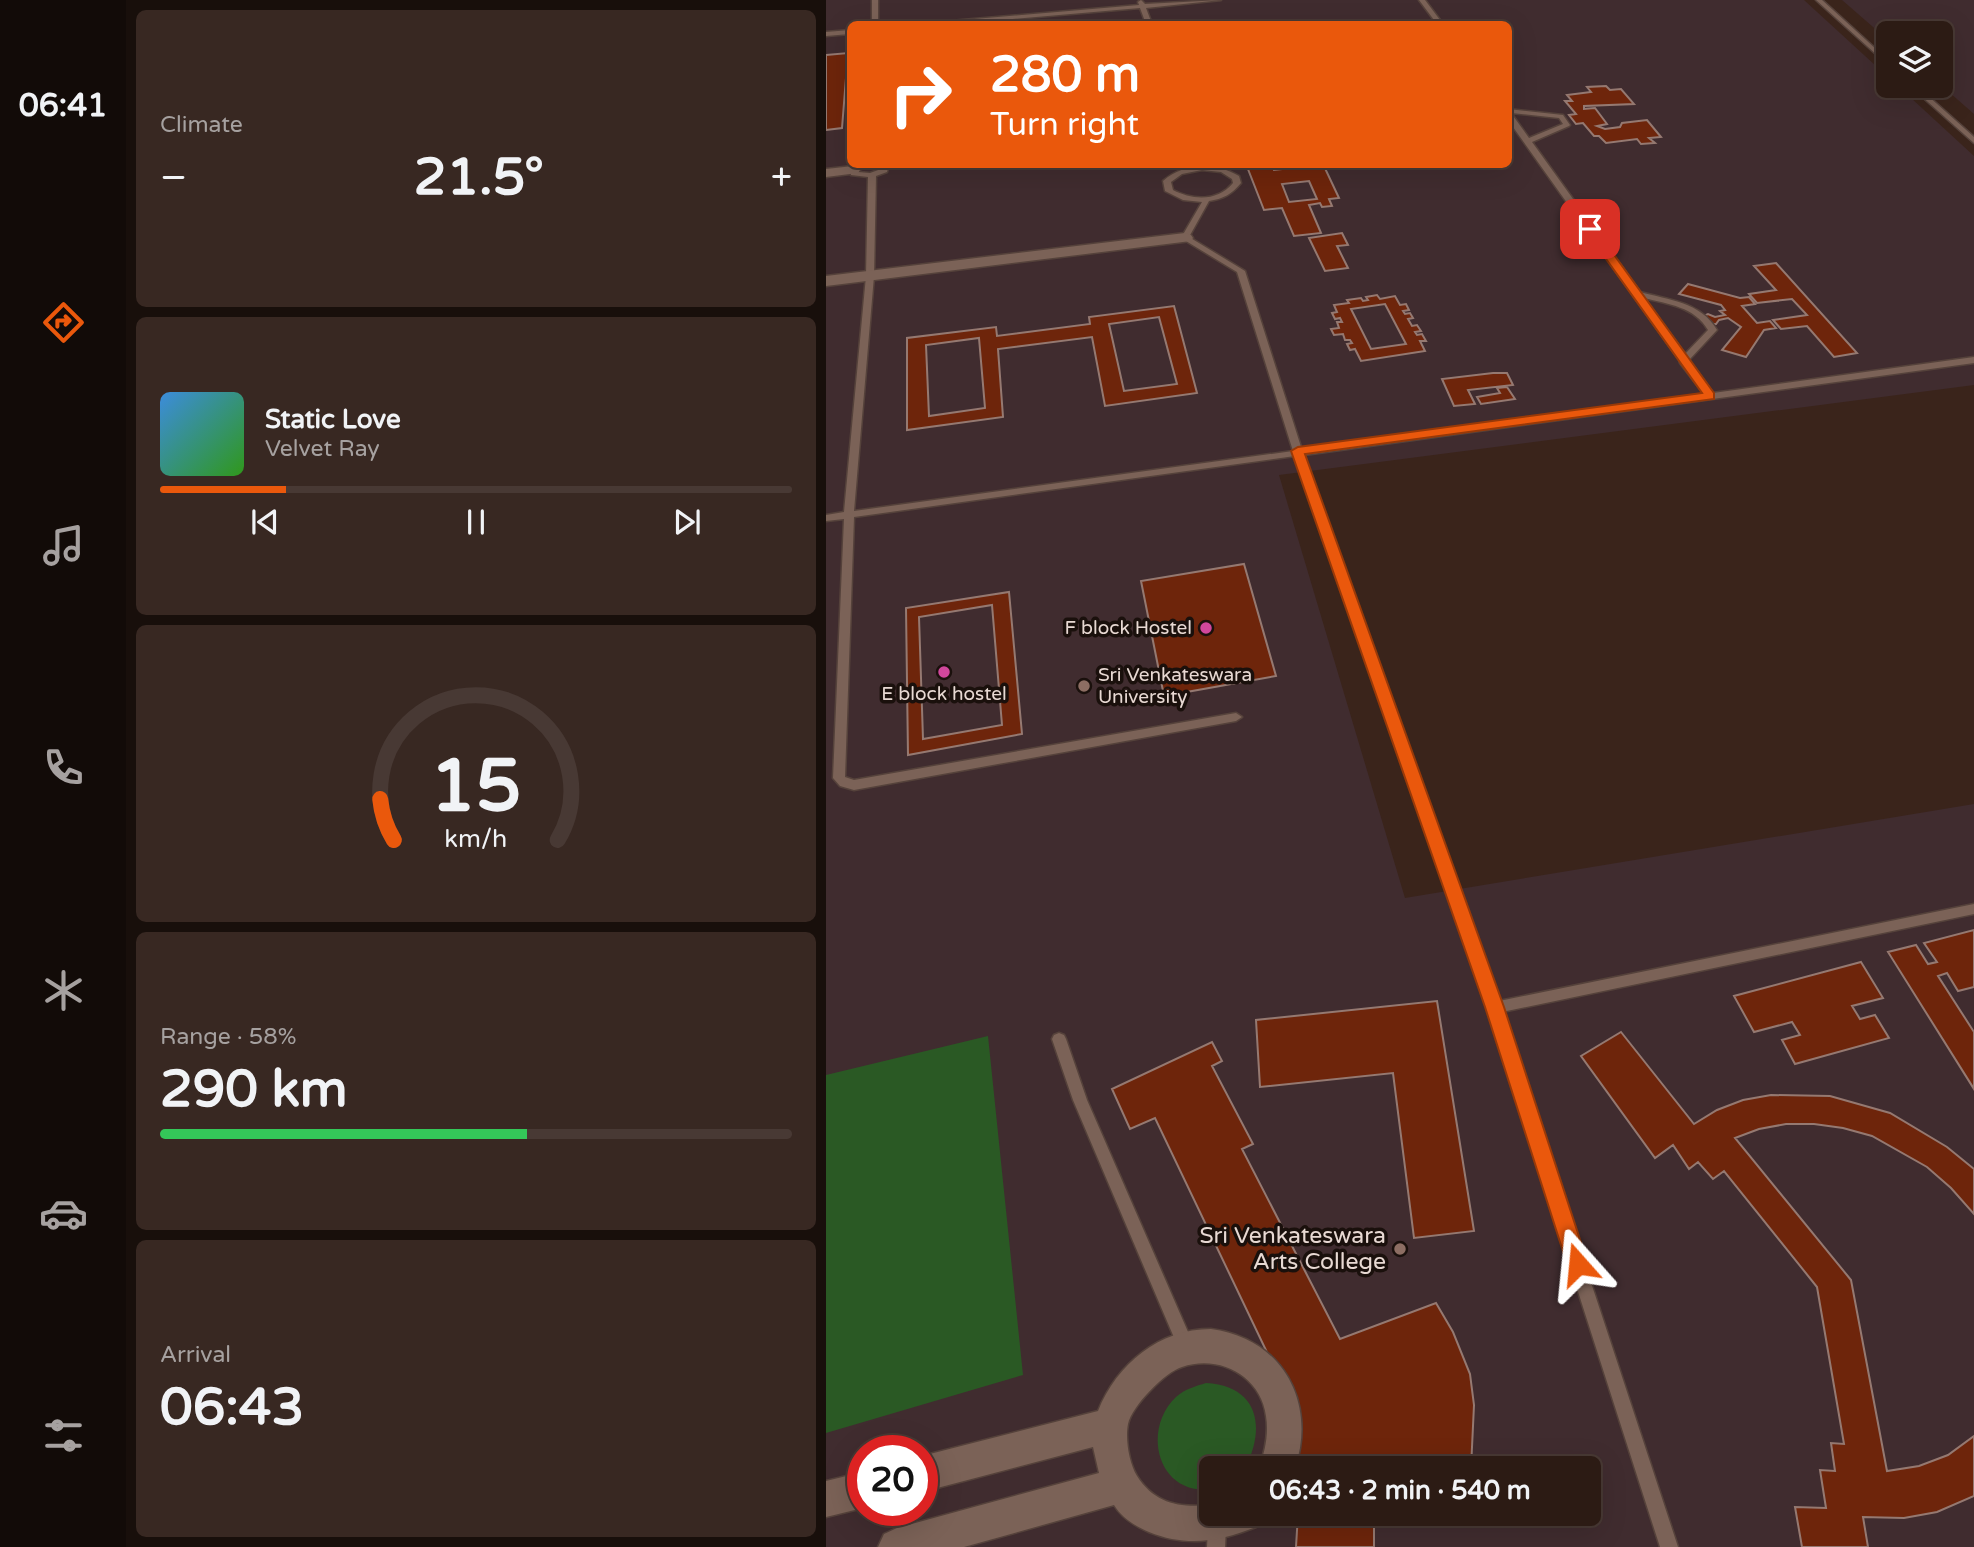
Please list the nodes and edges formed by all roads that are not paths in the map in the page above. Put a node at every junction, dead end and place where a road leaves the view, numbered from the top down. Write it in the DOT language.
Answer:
graph roads {
  1 [pos="875,0"];
  2 [pos="1218,0"];
  3 [pos="1422,0"];
  4 [pos="1819,0"];
  5 [pos="1141,4"];
  6 [pos="874,21"];
  7 [pos="969,21"];
  8 [pos="1148,21"];
  9 [pos="1438,21"];
  10 [pos="847,32"];
  11 [pos="826,34"];
  12 [pos="1876,52"];
  13 [pos="1926,98"];
  14 [pos="1512,112"];
  15 [pos="1512,118"];
  16 [pos="1528,141"];
  17 [pos="1974,141"];
  18 [pos="850,168"];
  19 [pos="856,168"];
  20 [pos="881,168"];
  21 [pos="1191,169"];
  22 [pos="826,173"];
  23 [pos="872,174"];
  24 [pos="1207,199"];
  25 [pos="1185,239"];
  26 [pos="870,276"];
  27 [pos="826,281"];
  28 [pos="1637,295"];
  29 [pos="1974,360"];
  30 [pos="1683,361"];
  31 [pos="1710,396"];
  32 [pos="1298,451"];
  33 [pos="849,515"];
  34 [pos="826,518"];
  35 [pos="1236,717"];
  36 [pos="1974,909"];
  37 [pos="1494,1007"];
  38 [pos="1059,1039"];
  39 [pos="1187,1348"];
  40 [pos="1110,1425"];
  41 [pos="1281,1456"];
  42 [pos="938,1470"];
  43 [pos="1118,1486"];
  44 [pos="847,1494"];
  45 [pos="826,1499"];
  46 [pos="1225,1530"];
  47 [pos="897,1547"];
  48 [pos="1669,1547"];
  1 -- 6 [label="lane"];
  2 -- 5 [label="lane"];
  3 -- 9 [label="lane"];
  4 -- 12 [label="lane"];
  5 -- 7 [label="lane"];
  5 -- 8 [label="lane"];
  10 -- 11 [label="lane"];
  13 -- 17 [label="lane"];
  14 -- 16 [label="lane"];
  15 -- 16 [label="lane"];
  16 -- 28 [label="lane"];
  18 -- 22 [label="street"];
  19 -- 23 [label="lane"];
  20 -- 23 [label="lane"];
  21 -- 24 [label="lane"];
  21 -- 24 [label="lane"];
  23 -- 26 [label="lane"];
  24 -- 25 [label="lane"];
  25 -- 26 [label="street"];
  25 -- 32 [label="lane"];
  26 -- 27 [label="street"];
  26 -- 33 [label="lane"];
  28 -- 30 [label="lane"];
  28 -- 30 [label="lane"];
  29 -- 31 [label="lane"];
  30 -- 31 [label="lane"];
  31 -- 32 [label="lane"];
  32 -- 33 [label="lane"];
  32 -- 37 [label="lane"];
  33 -- 34 [label="lane"];
  33 -- 35 [label="lane"];
  36 -- 37 [label="lane"];
  37 -- 48 [label="lane"];
  38 -- 39 [label="lane"];
  39 -- 40 [label="street"];
  39 -- 41 [label="street"];
  40 -- 42 [label="street"];
  40 -- 43 [label="street"];
  43 -- 46 [label="street"];
  43 -- 47 [label="street"];
  44 -- 45 [label="street"];
}
